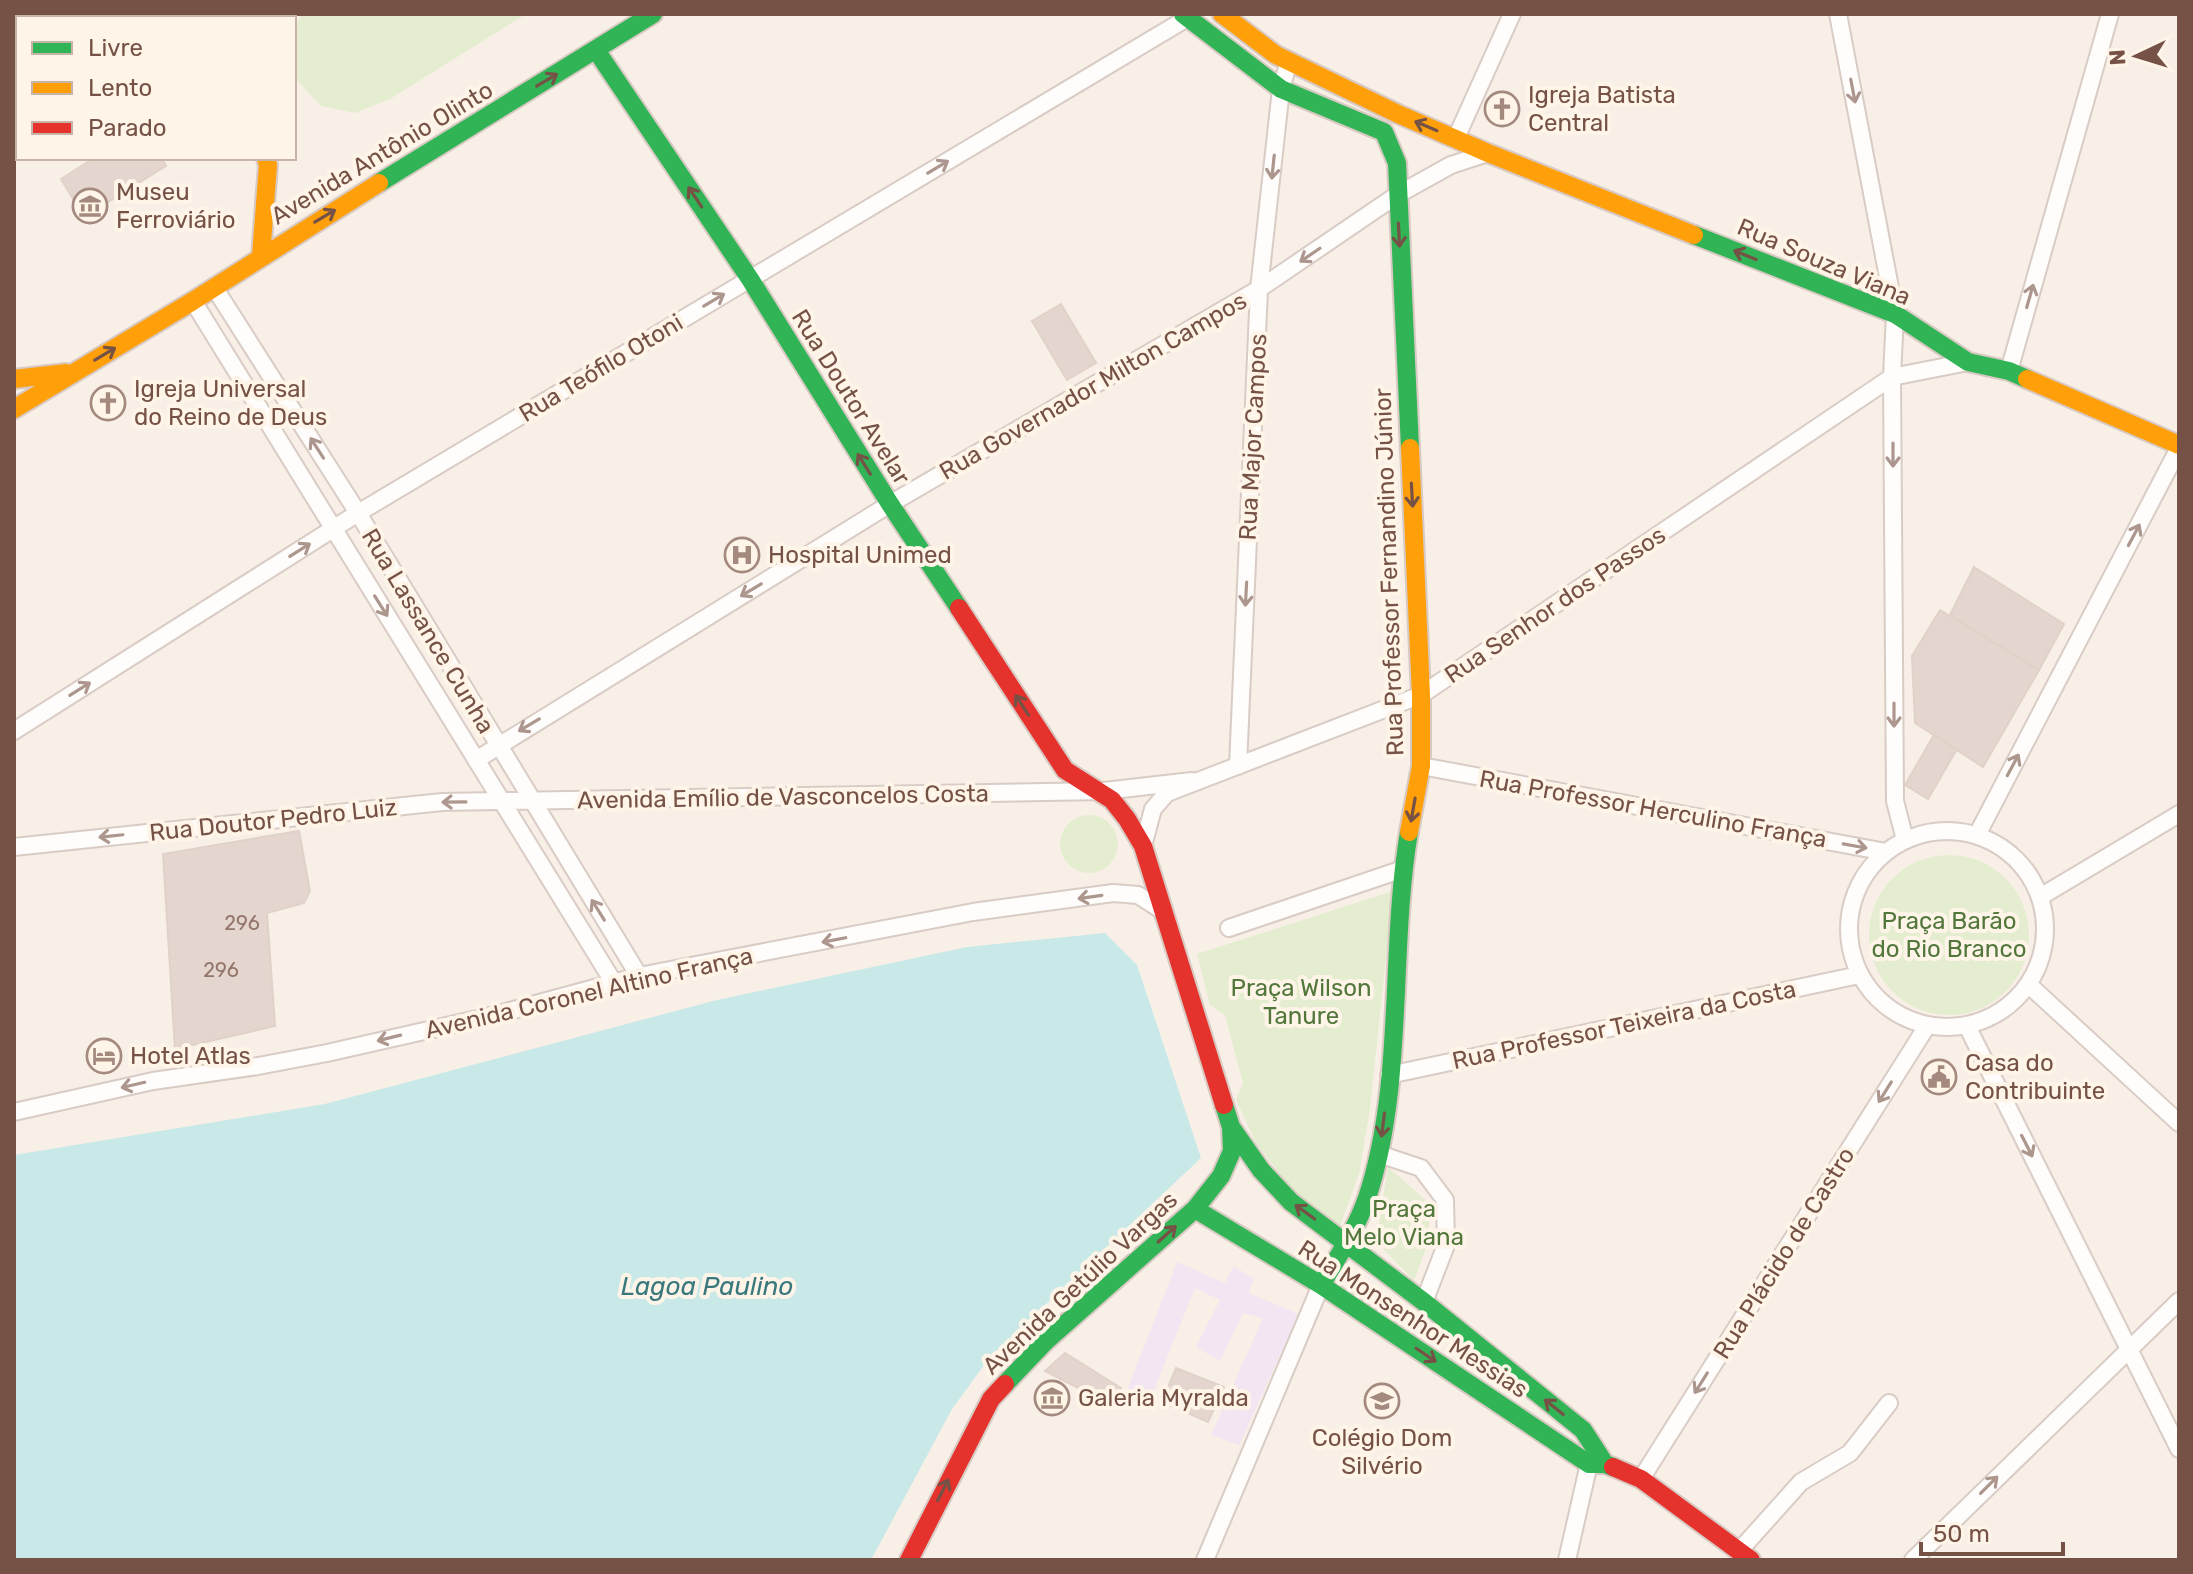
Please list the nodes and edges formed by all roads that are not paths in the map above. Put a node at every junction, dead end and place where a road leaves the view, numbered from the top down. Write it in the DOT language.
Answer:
graph roads {
  1 [pos="653,14"];
  2 [pos="1222,14"];
  3 [pos="1512,14"];
  4 [pos="1838,14"];
  5 [pos="2110,14"];
  6 [pos="1188,15"];
  7 [pos="596,50"];
  8 [pos="1289,61"];
  9 [pos="1281,89"];
  10 [pos="1456,138"];
  11 [pos="1488,153"];
  12 [pos="267,160"];
  13 [pos="1397,195"];
  14 [pos="261,256"];
  15 [pos="750,279"];
  16 [pos="214,287"];
  17 [pos="1259,289"];
  18 [pos="193,301"];
  19 [pos="1895,314"];
  20 [pos="1968,362"];
  21 [pos="2009,371"];
  22 [pos="76,372"];
  23 [pos="1892,377"];
  24 [pos="14,379"];
  25 [pos="14,409"];
  26 [pos="2179,447"];
  27 [pos="890,504"];
  28 [pos="358,513"];
  29 [pos="333,529"];
  30 [pos="1421,695"];
  31 [pos="14,731"];
  32 [pos="496,745"];
  33 [pos="476,760"];
  34 [pos="1238,766"];
  35 [pos="1421,766"];
  36 [pos="1192,781"];
  37 [pos="1106,791"];
  38 [pos="502,802"];
  39 [pos="532,802"];
  40 [pos="2179,814"];
  41 [pos="1977,835"];
  42 [pos="1905,840"];
  43 [pos="1143,846"];
  44 [pos="14,847"];
  45 [pos="1886,852"];
  46 [pos="1403,869"];
  47 [pos="2040,897"];
  48 [pos="1163,911"];
  49 [pos="1229,928"];
  50 [pos="1859,975"];
  51 [pos="639,976"];
  52 [pos="614,983"];
  53 [pos="2029,985"];
  54 [pos="1927,1026"];
  55 [pos="1967,1026"];
  56 [pos="1389,1075"];
  57 [pos="14,1112"];
  58 [pos="2179,1123"];
  59 [pos="1231,1127"];
  60 [pos="1379,1154"];
  61 [pos="1195,1209"];
  62 [pos="1347,1242"];
  63 [pos="1321,1285"];
  64 [pos="2179,1301"];
  65 [pos="1424,1302"];
  66 [pos="2129,1347"];
  67 [pos="1889,1403"];
  68 [pos="2179,1449"];
  69 [pos="1596,1458"];
  70 [pos="1641,1479"];
  71 [pos="1746,1555"];
  72 [pos="909,1560"];
  73 [pos="1205,1560"];
  74 [pos="1567,1560"];
  75 [pos="1913,1560"];
  1 -- 7 [label="main road, Avenida Antônio Olinto"];
  2 -- 8 [label="main road, Rua Souza Viana"];
  3 -- 10 [label="street"];
  4 -- 19 [label="street, one-way"];
  21 -- 5 [label="street, one-way"];
  6 -- 9 [label="main road"];
  15 -- 6 [label="street, Rua Teófilo Otoni, one-way"];
  14 -- 7 [label="main road, Avenida Antônio Olinto, one-way"];
  15 -- 7 [label="main road, Rua Doutor Avelar, one-way"];
  8 -- 9 [label="street, Rua Major Campos"];
  10 -- 8 [label="main road, Rua Souza Viana, one-way"];
  9 -- 13 [label="main road, Rua Professor Fernandino Júnior"];
  9 -- 17 [label="street, Rua Major Campos, one-way"];
  10 -- 11 [label="main road, Rua Souza Viana"];
  11 -- 13 [label="street"];
  19 -- 11 [label="main road, Rua Souza Viana, one-way"];
  12 -- 14 [label="main road"];
  13 -- 17 [label="street, Rua Governador Milton Campos, one-way"];
  13 -- 30 [label="main road, Rua Professor Fernandino Júnior, one-way"];
  14 -- 16 [label="main road, Avenida Antônio Olinto"];
  27 -- 15 [label="main road, Rua Doutor Avelar, one-way"];
  28 -- 15 [label="street, Rua Teófilo Otoni, one-way"];
  16 -- 18 [label="main road, Avenida Antônio Olinto"];
  28 -- 16 [label="street, Rua Lassance Cunha, one-way"];
  17 -- 27 [label="street, Rua Governador Milton Campos"];
  17 -- 34 [label="street, Rua Major Campos, one-way"];
  22 -- 18 [label="main road, Avenida Antônio Olinto, one-way"];
  18 -- 29 [label="street, Rua Lassance Cunha"];
  19 -- 20 [label="main road, Rua Souza Viana"];
  19 -- 23 [label="street"];
  20 -- 21 [label="main road, Rua Souza Viana"];
  20 -- 23 [label="street, Rua Senhor dos Passos"];
  21 -- 26 [label="main road, Rua Souza Viana"];
  22 -- 24 [label="main road"];
  22 -- 25 [label="main road, Avenida Antônio Olinto"];
  23 -- 30 [label="street, Rua Senhor dos Passos"];
  23 -- 42 [label="street, one-way"];
  41 -- 26 [label="street, one-way"];
  27 -- 32 [label="street, Rua Governador Milton Campos, one-way"];
  37 -- 27 [label="main road, Rua Doutor Avelar, one-way"];
  28 -- 29 [label="street, Rua Teófilo Otoni"];
  28 -- 32 [label="street, Rua Lassance Cunha"];
  31 -- 29 [label="street, Rua Teófilo Otoni, one-way"];
  29 -- 33 [label="street, Rua Lassance Cunha, one-way"];
  30 -- 34 [label="street, Rua Senhor dos Passos"];
  30 -- 35 [label="main road, Rua Professor Fernandino Júnior"];
  32 -- 33 [label="street, Rua Governador Milton Campos"];
  32 -- 39 [label="street, Rua Lassance Cunha"];
  33 -- 38 [label="street, Rua Lassance Cunha"];
  34 -- 36 [label="street, Rua Senhor dos Passos"];
  35 -- 45 [label="street, Rua Professor Herculino França, one-way"];
  35 -- 46 [label="main road, Rua Professor Fernandino Júnior, one-way"];
  36 -- 37 [label="street, Rua Senhor dos Passos"];
  36 -- 43 [label="street, Rua Senhor dos Passos"];
  37 -- 39 [label="street, Avenida Emílio de Vasconcelos Costa"];
  37 -- 43 [label="main road"];
  38 -- 39 [label="street, Rua Doutor Pedro Luiz"];
  38 -- 44 [label="street, Rua Doutor Pedro Luiz, one-way"];
  38 -- 52 [label="street, Rua Lassance Cunha"];
  51 -- 39 [label="street, Rua Lassance Cunha, one-way"];
  40 -- 47 [label="street"];
  41 -- 42 [label="street"];
  41 -- 47 [label="street"];
  42 -- 45 [label="street"];
  43 -- 48 [label="main road"];
  45 -- 50 [label="street"];
  46 -- 49 [label="street"];
  46 -- 56 [label="main road, Rua Professor Fernandino Júnior"];
  47 -- 53 [label="street"];
  48 -- 51 [label="street, Avenida Coronel Altino França, one-way"];
  48 -- 59 [label="main road"];
  50 -- 54 [label="street"];
  50 -- 56 [label="street, Rua Professor Teixeira da Costa"];
  51 -- 52 [label="street, Avenida Coronel Altino França"];
  52 -- 57 [label="street, Avenida Coronel Altino França, one-way"];
  53 -- 55 [label="street"];
  53 -- 58 [label="street"];
  54 -- 55 [label="street"];
  54 -- 70 [label="street, Rua Plácido de Castro, one-way"];
  55 -- 66 [label="street, one-way"];
  56 -- 60 [label="main road, Rua Professor Fernandino Júnior, one-way"];
  59 -- 61 [label="main road, Avenida Getúlio Vargas"];
  62 -- 59 [label="main road, Rua Monsenhor Messias, one-way"];
  60 -- 62 [label="main road, Rua Professor Fernandino Júnior"];
  60 -- 65 [label="street"];
  61 -- 63 [label="main road, Rua Monsenhor Messias"];
  72 -- 61 [label="main road, Avenida Getúlio Vargas, one-way"];
  62 -- 63 [label="main road, Rua Professor Fernandino Júnior"];
  62 -- 65 [label="main road, Rua Monsenhor Messias"];
  63 -- 69 [label="main road, Rua Monsenhor Messias, one-way"];
  63 -- 73 [label="street"];
  64 -- 66 [label="street"];
  69 -- 65 [label="main road, Rua Monsenhor Messias, one-way"];
  66 -- 68 [label="street"];
  75 -- 66 [label="street, one-way"];
  67 -- 71 [label="street"];
  69 -- 70 [label="main road, Rua Monsenhor Messias"];
  69 -- 74 [label="street"];
  70 -- 71 [label="main road, Rua Monsenhor Messias"];
}
